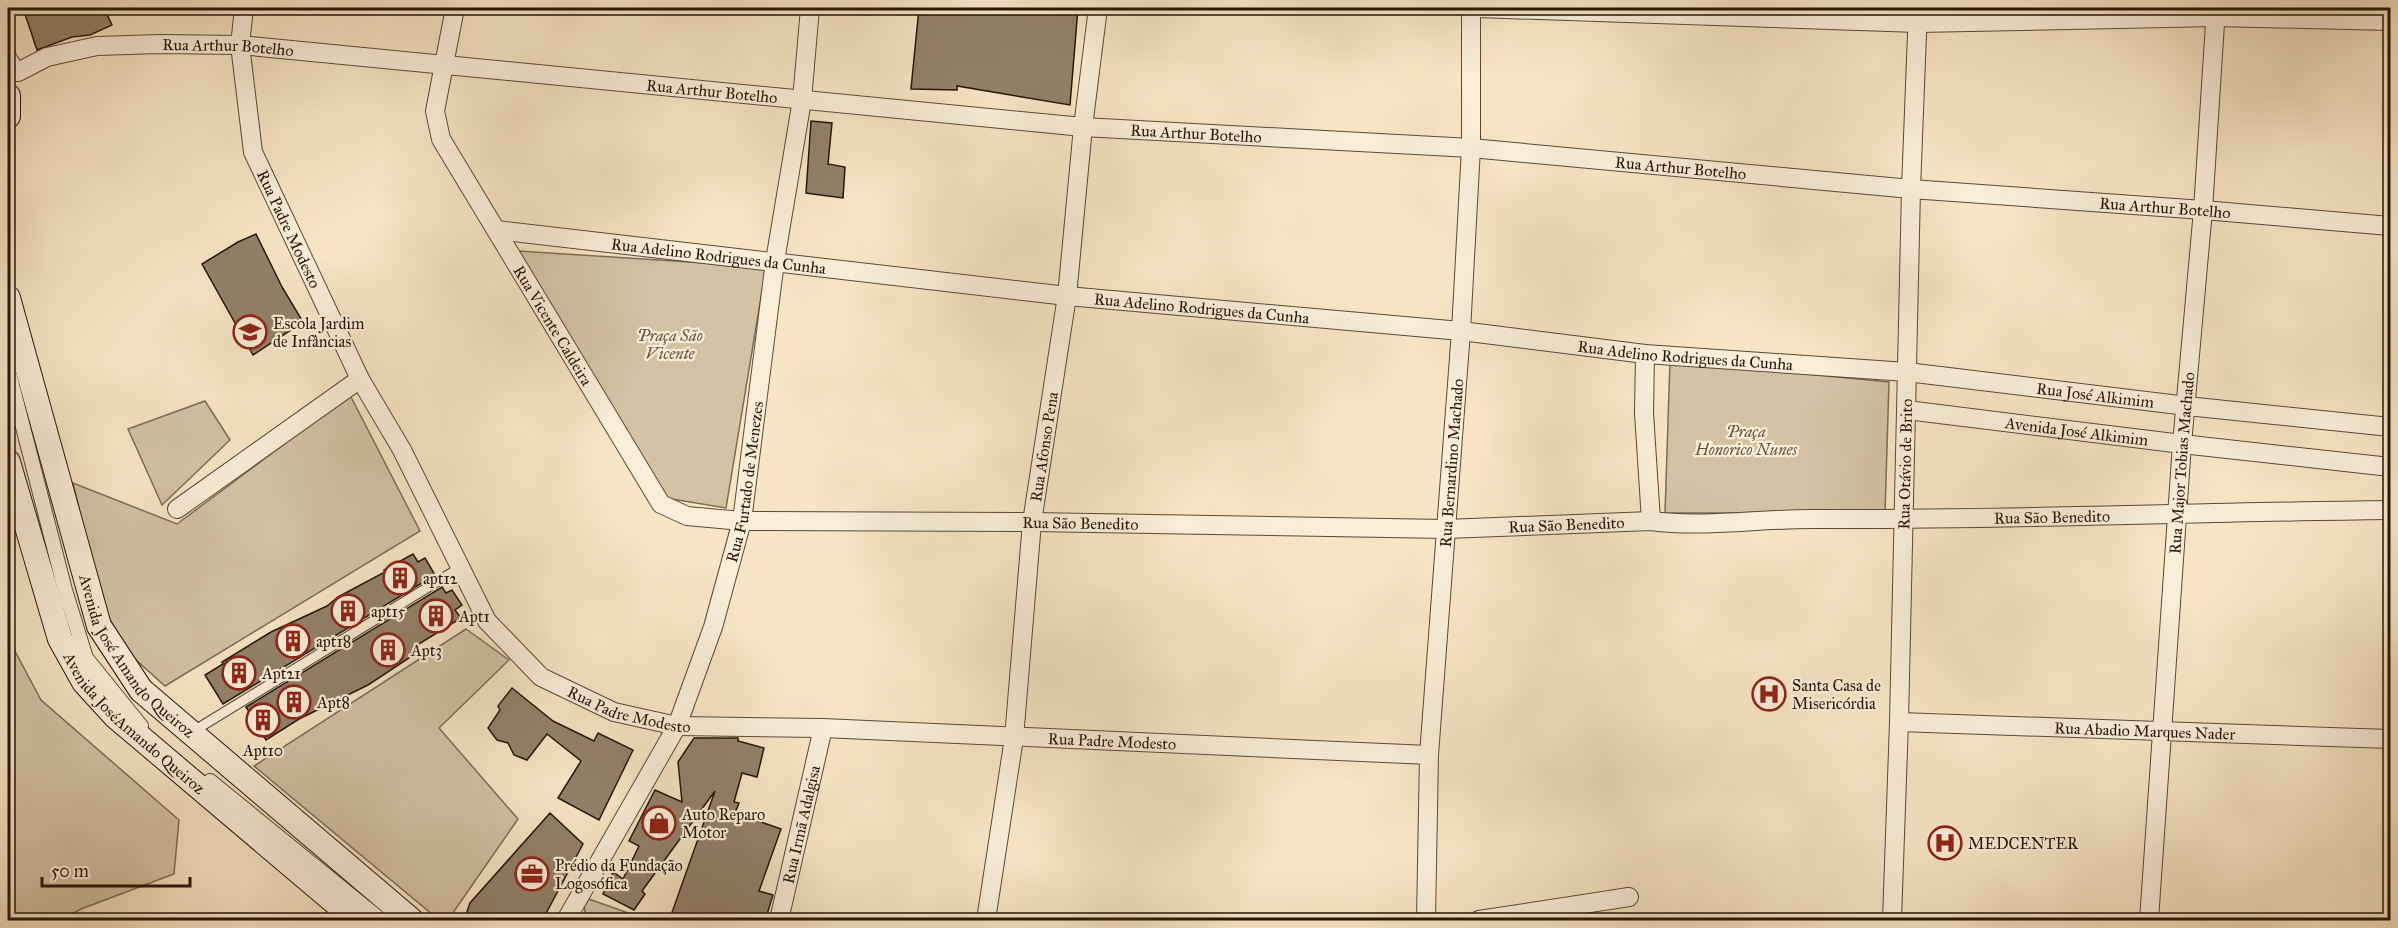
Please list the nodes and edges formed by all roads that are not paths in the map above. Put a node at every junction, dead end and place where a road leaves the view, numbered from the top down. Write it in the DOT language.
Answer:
graph roads {
  1 [pos="244,8"];
  2 [pos="454,8"];
  3 [pos="810,8"];
  4 [pos="1098,8"];
  5 [pos="1471,8"];
  6 [pos="1477,8"];
  7 [pos="2216,12"];
  8 [pos="1918,15"];
  9 [pos="2391,21"];
  10 [pos="240,45"];
  11 [pos="8,55"];
  12 [pos="444,65"];
  13 [pos="13,72"];
  14 [pos="8,96"];
  15 [pos="802,100"];
  16 [pos="8,116"];
  17 [pos="1083,127"];
  18 [pos="1471,148"];
  19 [pos="1911,189"];
  20 [pos="2203,210"];
  21 [pos="2391,226"];
  22 [pos="496,230"];
  23 [pos="776,261"];
  24 [pos="1067,296"];
  25 [pos="8,298"];
  26 [pos="1461,331"];
  27 [pos="1645,354"];
  28 [pos="8,369"];
  29 [pos="1907,372"];
  30 [pos="360,379"];
  31 [pos="2187,406"];
  32 [pos="1907,410"];
  33 [pos="2391,427"];
  34 [pos="2182,444"];
  35 [pos="8,462"];
  36 [pos="2391,467"];
  37 [pos="177,509"];
  38 [pos="2391,510"];
  39 [pos="2179,512"];
  40 [pos="742,520"];
  41 [pos="1904,520"];
  42 [pos="1032,522"];
  43 [pos="1651,522"];
  44 [pos="1446,529"];
  45 [pos="460,567"];
  46 [pos="1899,722"];
  47 [pos="677,726"];
  48 [pos="823,728"];
  49 [pos="2162,731"];
  50 [pos="190,733"];
  51 [pos="1014,738"];
  52 [pos="2391,739"];
  53 [pos="1429,754"];
  54 [pos="1629,897"];
  55 [pos="356,921"];
  56 [pos="381,921"];
  57 [pos="411,921"];
  58 [pos="566,921"];
  59 [pos="779,921"];
  60 [pos="986,921"];
  61 [pos="1426,921"];
  62 [pos="1479,921"];
  63 [pos="1892,921"];
  64 [pos="2149,921"];
  1 -- 10 [label="street, Rua Padre Modesto"];
  2 -- 12 [label="street, Rua Vicente Caldeira"];
  3 -- 15 [label="street, Rua Furtado de Menezes"];
  4 -- 17 [label="street, Rua Afonso Pena"];
  5 -- 18 [label="street, Rua Bernardino Machado"];
  6 -- 8 [label="street"];
  7 -- 8 [label="street"];
  7 -- 9 [label="street"];
  7 -- 20 [label="street, Rua Major Tobias Machado"];
  8 -- 19 [label="street, Rua Otávio de Brito"];
  10 -- 12 [label="street, Rua Arthur Botelho"];
  10 -- 13 [label="street, Rua Arthur Botelho"];
  10 -- 30 [label="street, Rua Padre Modesto"];
  11 -- 13 [label="street"];
  12 -- 15 [label="street, Rua Arthur Botelho"];
  12 -- 22 [label="street, Rua Vicente Caldeira"];
  14 -- 16 [label="main road"];
  15 -- 17 [label="street, Rua Arthur Botelho"];
  15 -- 23 [label="street, Rua Furtado de Menezes"];
  17 -- 18 [label="street, Rua Arthur Botelho"];
  17 -- 24 [label="street, Rua Afonso Pena"];
  18 -- 19 [label="street, Rua Arthur Botelho"];
  18 -- 26 [label="street, Rua Bernardino Machado"];
  19 -- 20 [label="street, Rua Arthur Botelho"];
  19 -- 29 [label="street, Rua Otávio de Brito"];
  20 -- 21 [label="street, Rua Arthur Botelho"];
  20 -- 31 [label="street, Rua Major Tobias Machado"];
  22 -- 23 [label="street, Rua Adelino Rodrigues da Cunha"];
  22 -- 40 [label="street, Rua Vicente Caldeira"];
  23 -- 24 [label="street, Rua Adelino Rodrigues da Cunha"];
  23 -- 40 [label="street, Rua Furtado de Menezes"];
  24 -- 26 [label="street, Rua Adelino Rodrigues da Cunha"];
  24 -- 42 [label="street, Rua Afonso Pena"];
  25 -- 50 [label="main road, Avenida José Amando Queiroz"];
  26 -- 27 [label="street, Rua Adelino Rodrigues da Cunha"];
  26 -- 44 [label="street, Rua Bernardino Machado"];
  27 -- 29 [label="street, Rua Adelino Rodrigues da Cunha"];
  27 -- 43 [label="street"];
  28 -- 56 [label="street"];
  29 -- 31 [label="street, Rua José Alkimim"];
  29 -- 32 [label="street, Rua Otávio de Brito"];
  30 -- 37 [label="street"];
  30 -- 45 [label="street, Rua Padre Modesto"];
  31 -- 33 [label="street, Rua José Alkimim"];
  31 -- 34 [label="street, Rua Major Tobias Machado"];
  32 -- 34 [label="street, Avenida José Alkimim"];
  32 -- 41 [label="street, Rua Otávio de Brito"];
  34 -- 36 [label="street, Avenida José Alkimim"];
  34 -- 39 [label="street, Rua Major Tobias Machado"];
  35 -- 55 [label="main road, Avenida JoséAmando Queiroz"];
  38 -- 39 [label="street, Rua São Benedito"];
  39 -- 41 [label="street, Rua São Benedito"];
  39 -- 49 [label="street, Rua Major Tobias Machado"];
  40 -- 42 [label="street, Rua São Benedito"];
  40 -- 47 [label="street, Rua Furtado de Menezes"];
  41 -- 43 [label="street, Rua São Benedito"];
  41 -- 46 [label="street, Rua Otávio de Brito"];
  42 -- 44 [label="street, Rua São Benedito"];
  42 -- 51 [label="street, Rua Afonso Pena"];
  43 -- 44 [label="street, Rua São Benedito"];
  44 -- 53 [label="street, Rua Bernardino Machado"];
  45 -- 47 [label="street, Rua Padre Modesto"];
  45 -- 50 [label="lane"];
  46 -- 49 [label="street, Rua Abadio Marques Nader"];
  46 -- 63 [label="street, Rua Otávio de Brito"];
  47 -- 48 [label="street, Rua Padre Modesto"];
  47 -- 58 [label="street, Rua Furtado de Menezes"];
  48 -- 51 [label="street, Rua Padre Modesto"];
  48 -- 59 [label="street, Rua Irmã Adalgisa"];
  49 -- 52 [label="street, Rua Abadio Marques Nader"];
  49 -- 64 [label="street, Rua Major Tobias Machado"];
  50 -- 57 [label="main road, Avenida José Amando Queiroz"];
  51 -- 53 [label="street, Rua Padre Modesto"];
  51 -- 60 [label="street, Rua Afonso Pena"];
  53 -- 61 [label="street, Rua Bernardino Machado"];
  54 -- 62 [label="street"];
}
